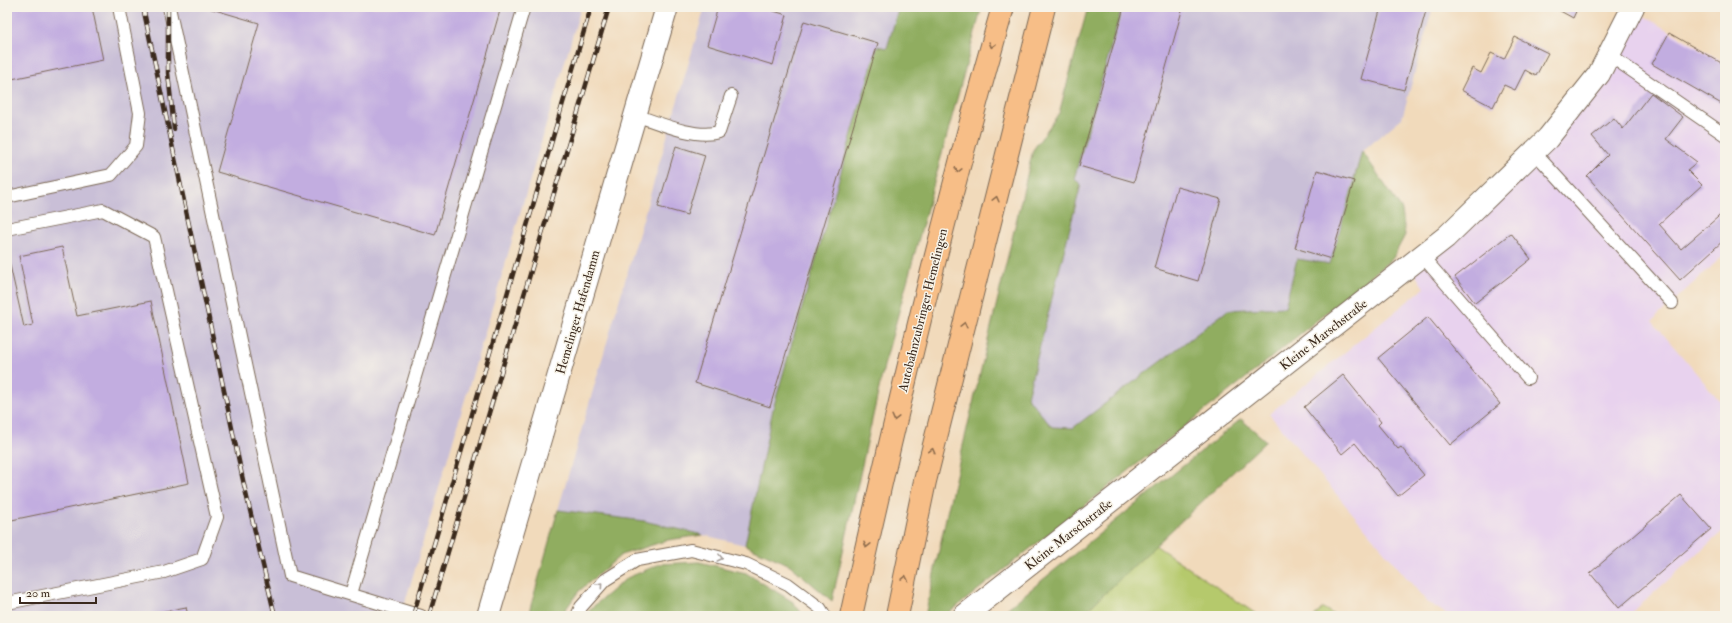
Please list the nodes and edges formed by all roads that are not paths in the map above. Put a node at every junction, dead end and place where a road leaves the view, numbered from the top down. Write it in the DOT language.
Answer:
graph roads {
  1 [pos="119,7"];
  2 [pos="169,7"];
  3 [pos="524,7"];
  4 [pos="667,7"];
  5 [pos="1003,7"];
  6 [pos="1044,7"];
  7 [pos="1633,7"];
  8 [pos="1609,55"];
  9 [pos="731,96"];
  10 [pos="635,115"];
  11 [pos="1725,135"];
  12 [pos="1534,152"];
  13 [pos="7,197"];
  14 [pos="7,230"];
  15 [pos="1422,256"];
  16 [pos="1672,303"];
  17 [pos="1528,378"];
  18 [pos="351,594"];
  19 [pos="7,604"];
  20 [pos="421,616"];
  21 [pos="488,616"];
  22 [pos="577,616"];
  23 [pos="825,616"];
  24 [pos="851,616"];
  25 [pos="897,616"];
  26 [pos="964,616"];
  1 -- 13 [label="lane"];
  2 -- 18 [label="lane"];
  3 -- 18 [label="lane"];
  4 -- 10 [label="street, Hemelinger Hafendamm"];
  5 -- 24 [label="highway, Autobahnzubringer Hemelingen, one-way"];
  25 -- 6 [label="highway, one-way"];
  7 -- 8 [label="street, Kleine Marschstraße"];
  8 -- 11 [label="lane"];
  8 -- 12 [label="street, Kleine Marschstraße"];
  9 -- 10 [label="lane"];
  10 -- 21 [label="street, Hemelinger Hafendamm"];
  12 -- 15 [label="street, Kleine Marschstraße"];
  12 -- 16 [label="lane"];
  14 -- 19 [label="lane"];
  15 -- 17 [label="lane"];
  15 -- 26 [label="street, Kleine Marschstraße"];
  18 -- 20 [label="lane"];
  22 -- 23 [label="lane, one-way"];
}
